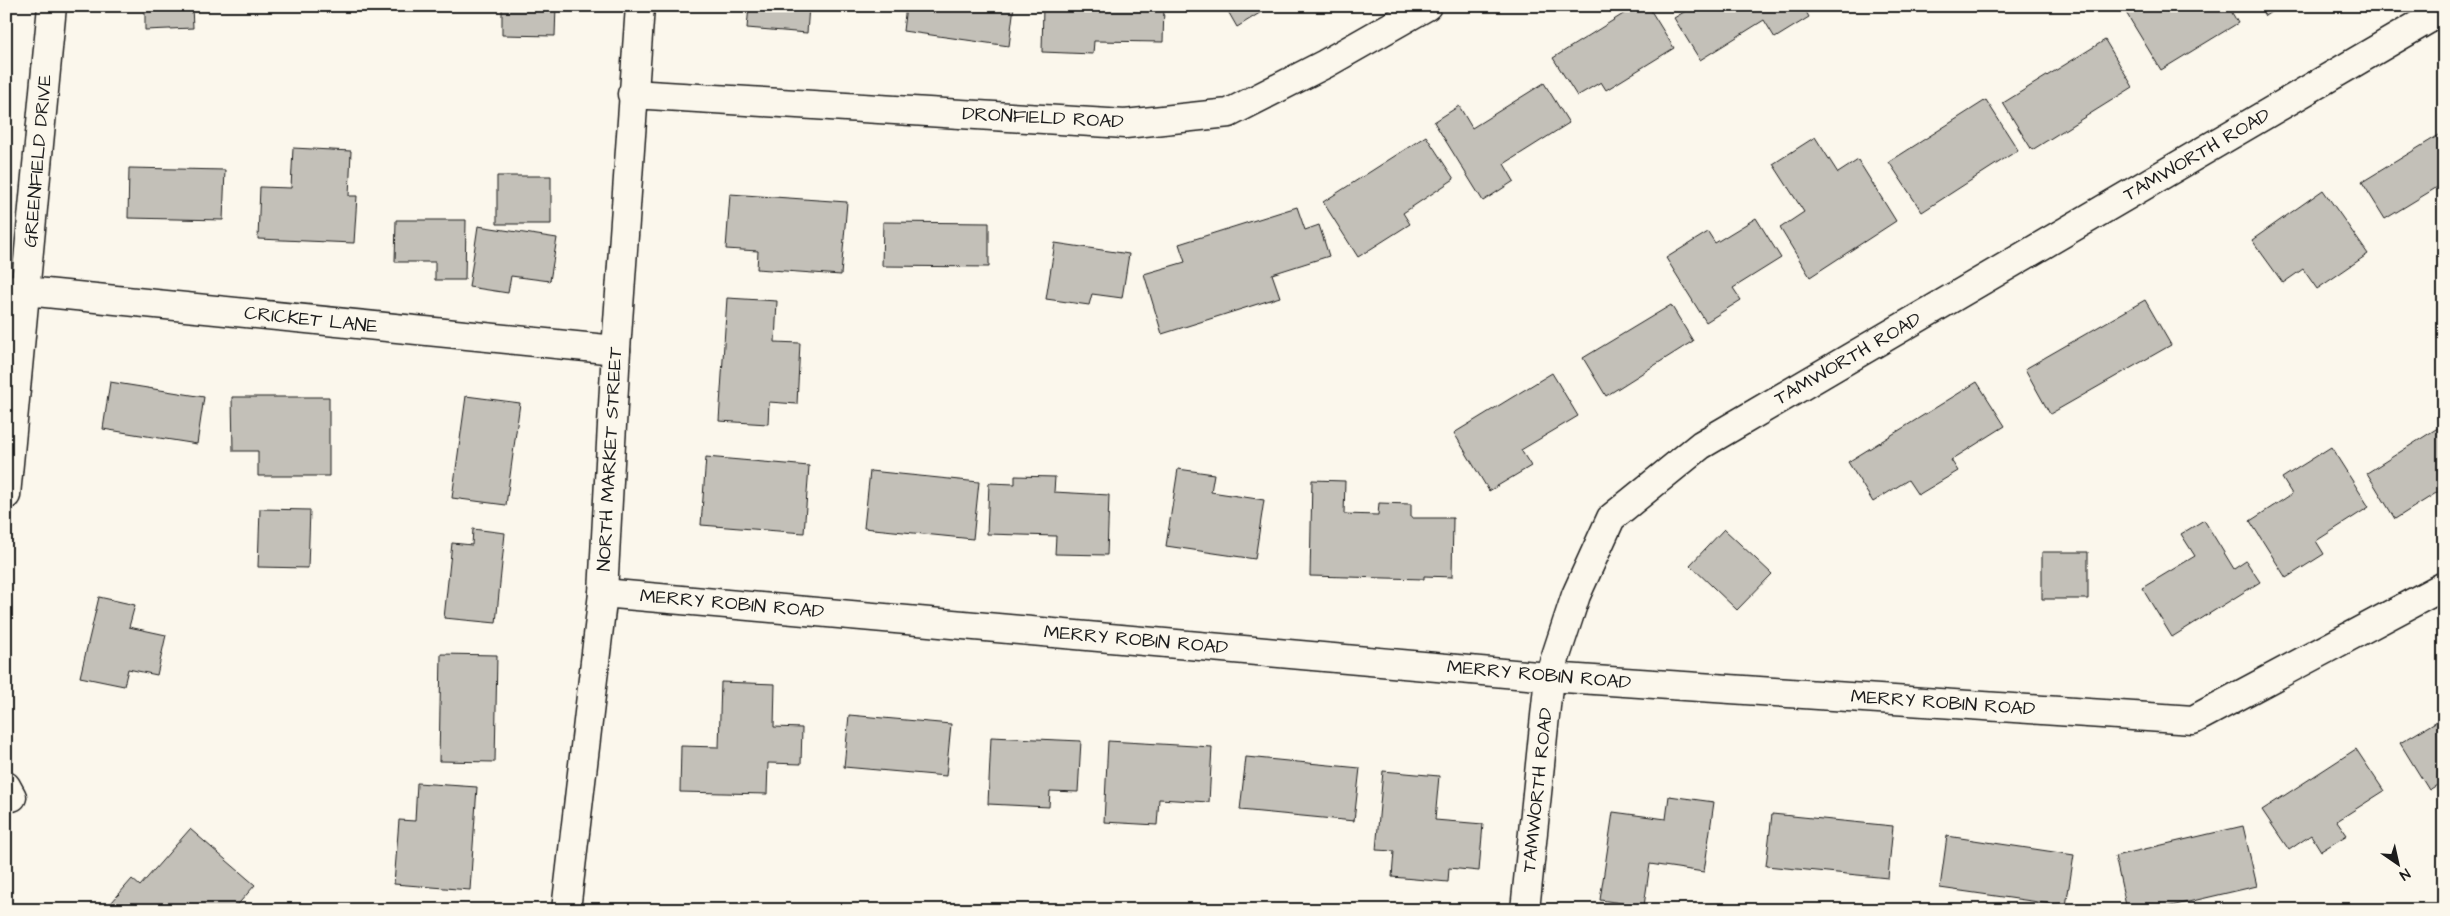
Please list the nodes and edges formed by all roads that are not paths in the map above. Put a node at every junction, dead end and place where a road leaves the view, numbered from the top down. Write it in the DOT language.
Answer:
graph roads {
  1 [pos="52,6"];
  2 [pos="640,6"];
  3 [pos="1427,6"];
  4 [pos="2444,10"];
  5 [pos="632,94"];
  6 [pos="16,290"];
  7 [pos="616,350"];
  8 [pos="6,495"];
  9 [pos="2444,586"];
  10 [pos="603,593"];
  11 [pos="1549,676"];
  12 [pos="566,910"];
  13 [pos="1525,910"];
  1 -- 6 [label="street, GREENFIELD DRIVE"];
  2 -- 5 [label="street, NORTH MARKET STREET"];
  3 -- 5 [label="street, DRONFIELD ROAD"];
  4 -- 11 [label="street, TAMWORTH ROAD"];
  5 -- 7 [label="street, NORTH MARKET STREET"];
  6 -- 7 [label="street, CRICKET LANE"];
  6 -- 8 [label="street, GREENFIELD DRIVE"];
  7 -- 10 [label="street, NORTH MARKET STREET"];
  9 -- 11 [label="street, MERRY ROBIN ROAD"];
  10 -- 11 [label="street, MERRY ROBIN ROAD"];
  10 -- 12 [label="street, NORTH MARKET STREET"];
  11 -- 13 [label="street, TAMWORTH ROAD"];
}
